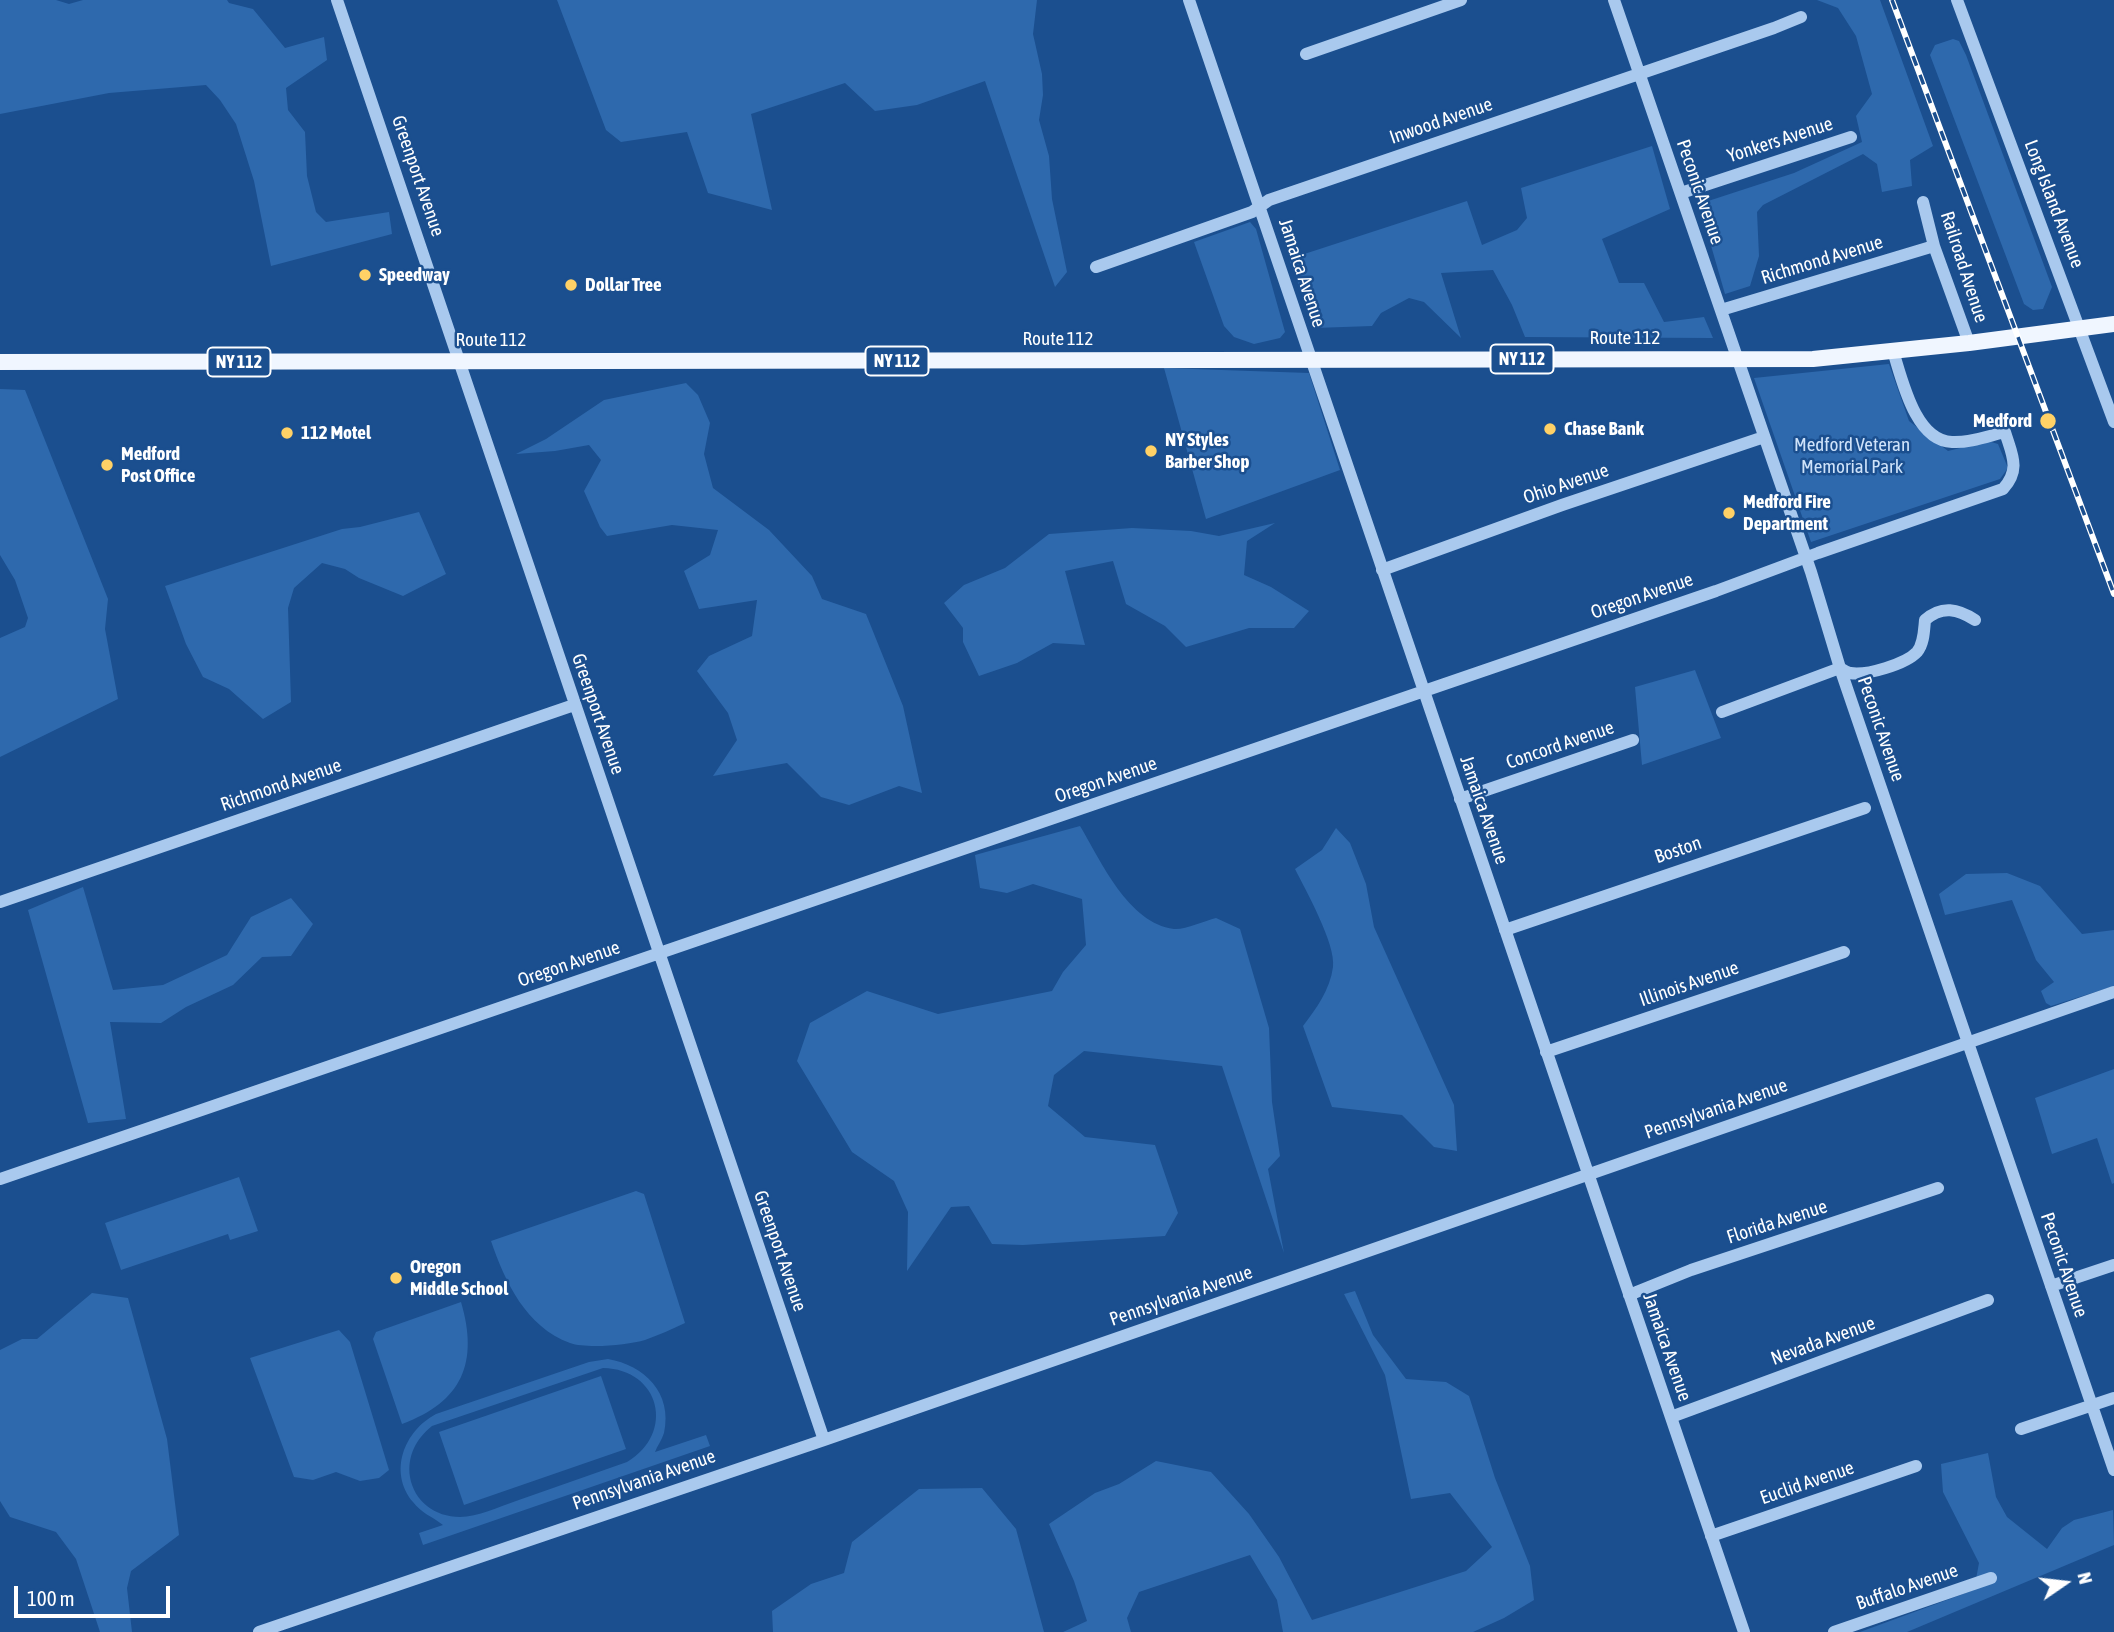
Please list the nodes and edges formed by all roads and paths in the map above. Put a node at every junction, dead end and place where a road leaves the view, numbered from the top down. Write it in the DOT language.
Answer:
graph roads {
  1 [pos="337,0"];
  2 [pos="1189,0"];
  3 [pos="1461,0"];
  4 [pos="1614,0"];
  5 [pos="1957,0"];
  6 [pos="1801,17"];
  7 [pos="1306,54"];
  8 [pos="1639,74"];
  9 [pos="1851,137"];
  10 [pos="1681,193"];
  11 [pos="1923,202"];
  12 [pos="1261,207"];
  13 [pos="1934,246"];
  14 [pos="1096,267"];
  15 [pos="1721,310"];
  16 [pos="2114,324"];
  17 [pos="2079,328"];
  18 [pos="1969,343"];
  19 [pos="1893,351"];
  20 [pos="1311,359"];
  21 [pos="1738,359"];
  22 [pos="461,361"];
  23 [pos="0,362"];
  24 [pos="2114,422"];
  25 [pos="1765,437"];
  26 [pos="1806,558"];
  27 [pos="1382,570"];
  28 [pos="1975,620"];
  29 [pos="1840,668"];
  30 [pos="1423,692"];
  31 [pos="574,705"];
  32 [pos="1722,712"];
  33 [pos="1633,740"];
  34 [pos="1460,799"];
  35 [pos="1865,808"];
  36 [pos="0,902"];
  37 [pos="1504,930"];
  38 [pos="1844,952"];
  39 [pos="660,953"];
  40 [pos="2114,992"];
  41 [pos="1968,1041"];
  42 [pos="1546,1052"];
  43 [pos="1588,1175"];
  44 [pos="0,1179"];
  45 [pos="1938,1188"];
  46 [pos="2114,1265"];
  47 [pos="2051,1286"];
  48 [pos="1629,1295"];
  49 [pos="1988,1300"];
  50 [pos="2114,1398"];
  51 [pos="2092,1405"];
  52 [pos="1671,1417"];
  53 [pos="2021,1429"];
  54 [pos="824,1440"];
  55 [pos="1916,1466"];
  56 [pos="2114,1470"];
  57 [pos="1711,1536"];
  58 [pos="1991,1578"];
  59 [pos="258,1632"];
  60 [pos="1744,1632"];
  61 [pos="1834,1632"];
  1 -- 22 [label="street, Greenport Avenue"];
  2 -- 12 [label="street, Jamaica Avenue"];
  3 -- 7 [label="street"];
  4 -- 8 [label="street, Peconic Avenue"];
  5 -- 17 [label="street, Long Island Avenue"];
  6 -- 8 [label="street, Inwood Avenue"];
  8 -- 10 [label="street, Peconic Avenue"];
  8 -- 12 [label="street, Inwood Avenue"];
  9 -- 10 [label="street, Yonkers Avenue"];
  10 -- 15 [label="street, Peconic Avenue"];
  11 -- 13 [label="street, Railroad Avenue"];
  12 -- 14 [label="street, Inwood Avenue"];
  12 -- 20 [label="street, Jamaica Avenue"];
  13 -- 15 [label="street, Richmond Avenue"];
  13 -- 18 [label="street, Railroad Avenue"];
  15 -- 21 [label="street, Peconic Avenue"];
  16 -- 17 [label="main road, Route 112 / NY 112"];
  17 -- 18 [label="main road, Route 112 / NY 112"];
  17 -- 24 [label="street, Long Island Avenue"];
  18 -- 19 [label="main road, Route 112 / NY 112"];
  19 -- 21 [label="main road, Route 112 / NY 112"];
  19 -- 26 [label="street, Oregon Avenue"];
  20 -- 21 [label="main road, Route 112 / NY 112"];
  20 -- 22 [label="main road, Route 112 / NY 112"];
  20 -- 27 [label="street, Jamaica Avenue"];
  21 -- 25 [label="street, Peconic Avenue"];
  22 -- 23 [label="main road, Route 112 / NY 112"];
  22 -- 31 [label="street, Greenport Avenue"];
  25 -- 26 [label="street, Peconic Avenue"];
  25 -- 27 [label="street, Ohio Avenue"];
  26 -- 29 [label="street, Peconic Avenue"];
  26 -- 30 [label="street, Oregon Avenue"];
  27 -- 30 [label="street, Jamaica Avenue"];
  28 -- 29 [label="street"];
  29 -- 32 [label="street"];
  29 -- 41 [label="street, Peconic Avenue"];
  30 -- 34 [label="street, Jamaica Avenue"];
  30 -- 39 [label="street, Oregon Avenue"];
  31 -- 36 [label="street, Richmond Avenue"];
  31 -- 39 [label="street, Greenport Avenue"];
  33 -- 34 [label="street, Concord Avenue"];
  34 -- 37 [label="street, Jamaica Avenue"];
  35 -- 37 [label="street, Boston"];
  37 -- 42 [label="street, Jamaica Avenue"];
  38 -- 42 [label="street, Illinois Avenue"];
  39 -- 44 [label="street, Oregon Avenue"];
  39 -- 54 [label="street, Greenport Avenue"];
  40 -- 41 [label="street, Pennsylvania Avenue"];
  41 -- 43 [label="street, Pennsylvania Avenue"];
  41 -- 47 [label="street, Peconic Avenue"];
  42 -- 43 [label="street, Jamaica Avenue"];
  43 -- 48 [label="street, Jamaica Avenue"];
  43 -- 54 [label="street, Pennsylvania Avenue"];
  45 -- 48 [label="street, Florida Avenue"];
  46 -- 47 [label="street"];
  47 -- 51 [label="street, Peconic Avenue"];
  48 -- 52 [label="street, Jamaica Avenue"];
  49 -- 52 [label="street, Nevada Avenue"];
  50 -- 51 [label="street"];
  51 -- 53 [label="street"];
  51 -- 56 [label="street, Peconic Avenue"];
  52 -- 57 [label="street, Jamaica Avenue"];
  54 -- 59 [label="street, Pennsylvania Avenue"];
  55 -- 57 [label="street, Euclid Avenue"];
  57 -- 60 [label="street, Jamaica Avenue"];
  58 -- 61 [label="street, Buffalo Avenue"];
}
